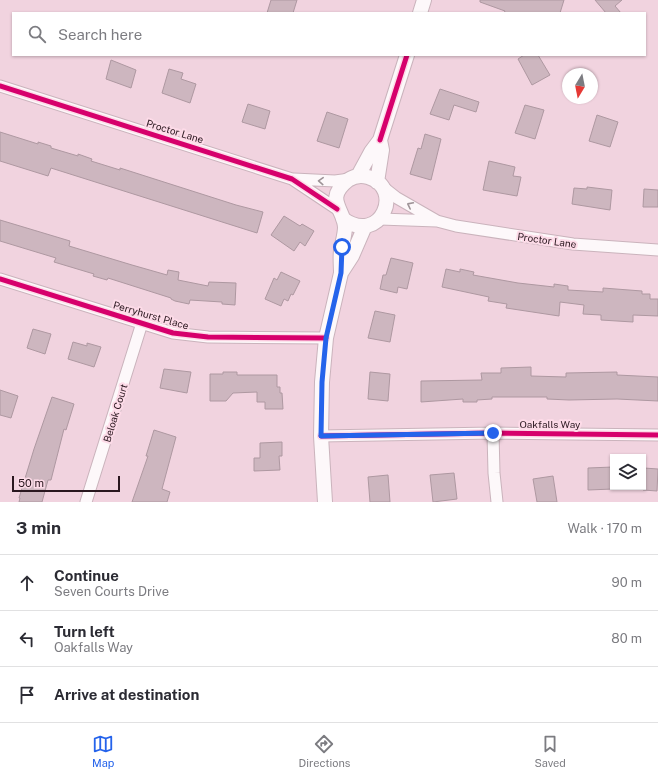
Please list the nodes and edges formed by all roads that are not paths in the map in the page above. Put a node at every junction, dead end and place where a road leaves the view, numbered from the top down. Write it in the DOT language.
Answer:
graph roads {
  1 [pos="424,0"];
  2 [pos="420,12"];
  3 [pos="407,56"];
  4 [pos="0,86"];
  5 [pos="380,140"];
  6 [pos="354,177"];
  7 [pos="292,179"];
  8 [pos="380,185"];
  9 [pos="340,214"];
  10 [pos="380,219"];
  11 [pos="437,221"];
  12 [pos="365,226"];
  13 [pos="658,250"];
  14 [pos="341,273"];
  15 [pos="0,279"];
  16 [pos="142,323"];
  17 [pos="326,338"];
  18 [pos="493,433"];
  19 [pos="658,435"];
  20 [pos="321,436"];
  21 [pos="86,502"];
  22 [pos="325,502"];
  23 [pos="497,502"];
  1 -- 2 [label="street"];
  3 -- 5 [label="street"];
  4 -- 7 [label="street, Proctor Lane"];
  5 -- 6 [label="street"];
  5 -- 8 [label="street"];
  6 -- 7 [label="street, Proctor Lane, one-way"];
  6 -- 8 [label="street"];
  6 -- 9 [label="street"];
  7 -- 9 [label="street, Proctor Lane"];
  8 -- 10 [label="street"];
  11 -- 8 [label="street, Proctor Lane, one-way"];
  9 -- 12 [label="street"];
  9 -- 14 [label="street"];
  10 -- 11 [label="street, Proctor Lane"];
  10 -- 12 [label="street"];
  11 -- 13 [label="street, Proctor Lane"];
  12 -- 14 [label="street"];
  14 -- 17 [label="street"];
  15 -- 16 [label="street, Perryhurst Place"];
  16 -- 17 [label="street, Perryhurst Place"];
  16 -- 21 [label="street, Beloak Court"];
  17 -- 20 [label="street"];
  18 -- 19 [label="street, Oakfalls Way"];
  18 -- 20 [label="street, Oakfalls Way"];
  18 -- 23 [label="street"];
  20 -- 22 [label="street"];
}
